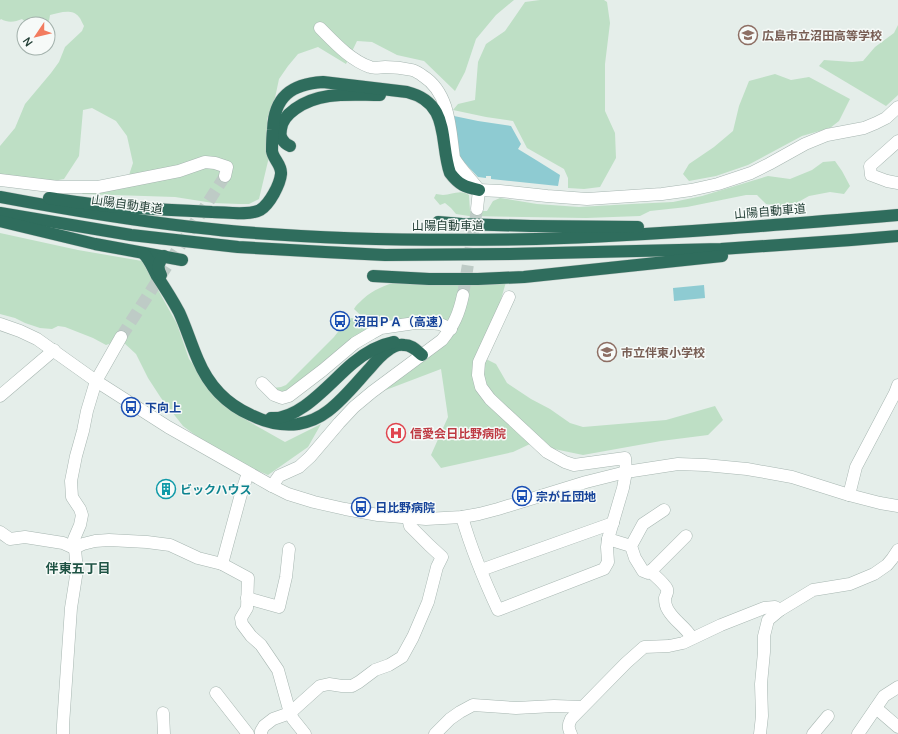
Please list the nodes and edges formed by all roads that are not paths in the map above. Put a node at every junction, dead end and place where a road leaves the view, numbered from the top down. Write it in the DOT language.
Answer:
graph roads {
  1 [pos="320,28"];
  2 [pos="898,108"];
  3 [pos="898,141"];
  4 [pos="290,146"];
  5 [pos="225,176"];
  6 [pos="0,180"];
  7 [pos="898,183"];
  8 [pos="479,190"];
  9 [pos="0,192"];
  10 [pos="0,197"];
  11 [pos="477,209"];
  12 [pos="0,212"];
  13 [pos="898,215"];
  14 [pos="0,221"];
  15 [pos="438,222"];
  16 [pos="723,229"];
  17 [pos="898,236"];
  18 [pos="851,240"];
  19 [pos="143,252"];
  20 [pos="164,256"];
  21 [pos="182,260"];
  22 [pos="373,276"];
  23 [pos="463,295"];
  24 [pos="509,297"];
  25 [pos="0,324"];
  26 [pos="451,329"];
  27 [pos="121,337"];
  28 [pos="54,350"];
  29 [pos="422,355"];
  30 [pos="96,381"];
  31 [pos="262,383"];
  32 [pos="898,385"];
  33 [pos="0,396"];
  34 [pos="248,472"];
  35 [pos="626,472"];
  36 [pos="272,486"];
  37 [pos="849,495"];
  38 [pos="898,506"];
  39 [pos="664,510"];
  40 [pos="462,517"];
  41 [pos="408,518"];
  42 [pos="613,523"];
  43 [pos="0,532"];
  44 [pos="686,536"];
  45 [pos="608,539"];
  46 [pos="631,546"];
  47 [pos="74,548"];
  48 [pos="289,548"];
  49 [pos="898,550"];
  50 [pos="222,564"];
  51 [pos="481,570"];
  52 [pos="650,571"];
  53 [pos="247,598"];
  54 [pos="780,610"];
  55 [pos="692,638"];
  56 [pos="898,687"];
  57 [pos="216,693"];
  58 [pos="582,707"];
  59 [pos="876,708"];
  60 [pos="290,712"];
  61 [pos="163,713"];
  62 [pos="828,716"];
  63 [pos="898,727"];
  64 [pos="63,734"];
  65 [pos="164,734"];
  66 [pos="248,734"];
  67 [pos="261,734"];
  68 [pos="305,734"];
  69 [pos="435,734"];
  70 [pos="571,734"];
  71 [pos="760,734"];
  72 [pos="813,734"];
  73 [pos="858,734"];
  1 -- 8 [label="street"];
  2 -- 8 [label="street"];
  3 -- 7 [label="street"];
  4 -- 8 [label="highway"];
  5 -- 6 [label="street"];
  8 -- 9 [label="highway"];
  8 -- 11 [label="street"];
  10 -- 16 [label="highway, 山陽自動車道"];
  12 -- 18 [label="highway"];
  13 -- 16 [label="highway, 山陽自動車道"];
  14 -- 19 [label="highway"];
  15 -- 16 [label="highway"];
  17 -- 18 [label="highway"];
  18 -- 22 [label="highway"];
  19 -- 20 [label="highway"];
  19 -- 29 [label="highway"];
  20 -- 21 [label="highway"];
  20 -- 29 [label="highway"];
  23 -- 26 [label="street"];
  24 -- 35 [label="street"];
  25 -- 28 [label="street"];
  26 -- 29 [label="street"];
  26 -- 31 [label="street"];
  27 -- 30 [label="street"];
  28 -- 30 [label="street"];
  28 -- 33 [label="street"];
  29 -- 36 [label="street"];
  30 -- 34 [label="street"];
  30 -- 47 [label="street"];
  32 -- 37 [label="street"];
  34 -- 36 [label="street"];
  34 -- 50 [label="street"];
  35 -- 37 [label="street"];
  35 -- 40 [label="street"];
  35 -- 42 [label="street"];
  36 -- 41 [label="street"];
  37 -- 38 [label="street"];
  39 -- 46 [label="street"];
  40 -- 41 [label="street"];
  40 -- 51 [label="street"];
  41 -- 60 [label="street"];
  42 -- 45 [label="street"];
  42 -- 51 [label="street"];
  43 -- 47 [label="street"];
  44 -- 52 [label="street"];
  45 -- 46 [label="street"];
  45 -- 51 [label="street"];
  46 -- 52 [label="street"];
  47 -- 50 [label="street"];
  47 -- 64 [label="street"];
  48 -- 53 [label="street"];
  49 -- 54 [label="street"];
  50 -- 53 [label="street"];
  52 -- 55 [label="street"];
  53 -- 60 [label="street"];
  54 -- 55 [label="street"];
  54 -- 71 [label="street"];
  55 -- 58 [label="street"];
  56 -- 59 [label="street"];
  57 -- 66 [label="street"];
  58 -- 69 [label="street"];
  58 -- 70 [label="street"];
  59 -- 63 [label="street"];
  59 -- 73 [label="street"];
  60 -- 67 [label="street"];
  60 -- 68 [label="street"];
  61 -- 65 [label="street"];
  62 -- 72 [label="street"];
}
